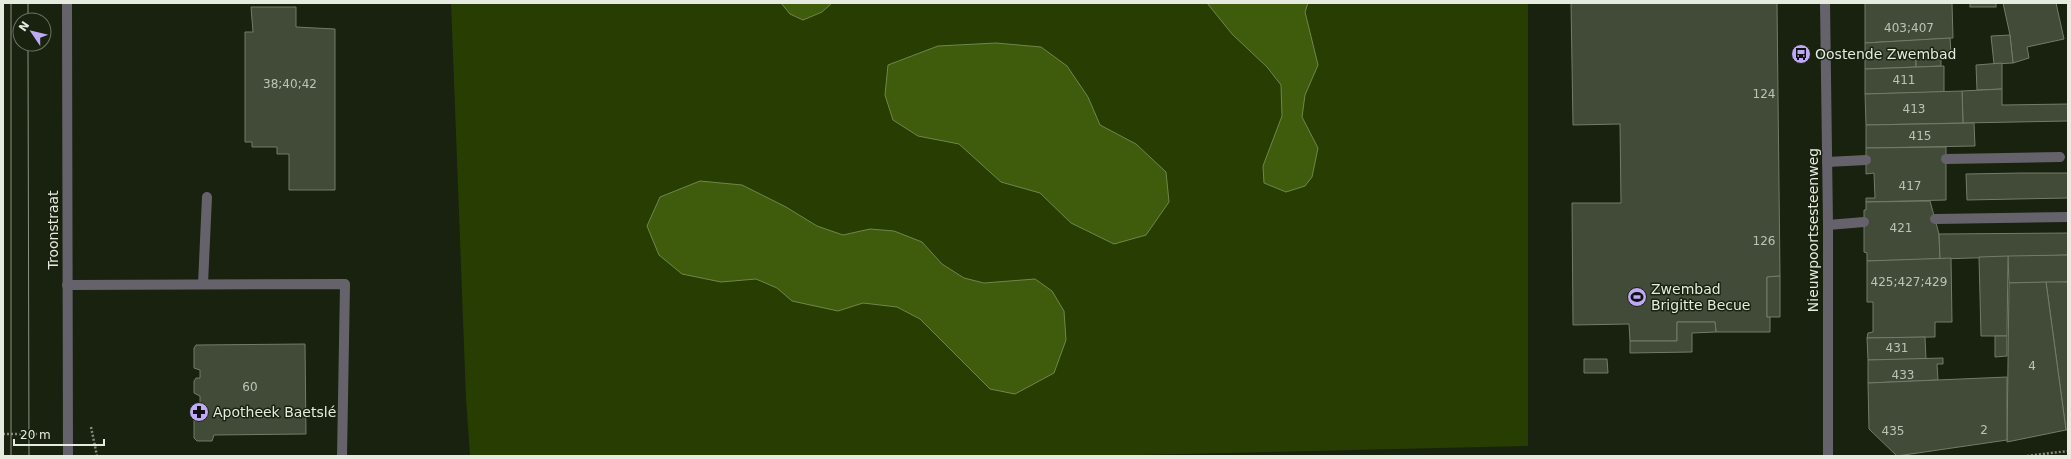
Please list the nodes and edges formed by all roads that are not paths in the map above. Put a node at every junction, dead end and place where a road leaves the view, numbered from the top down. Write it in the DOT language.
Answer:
graph roads {
  1 [pos="67,3"];
  2 [pos="1825,3"];
  3 [pos="2060,157"];
  4 [pos="1946,159"];
  5 [pos="1866,160"];
  6 [pos="1827,162"];
  7 [pos="207,198"];
  8 [pos="2068,217"];
  9 [pos="1935,219"];
  10 [pos="1864,222"];
  11 [pos="1828,225"];
  12 [pos="203,284"];
  13 [pos="67,285"];
  14 [pos="68,456"];
  15 [pos="342,456"];
  16 [pos="1828,456"];
  1 -- 13 [label="street, Troonstraat"];
  2 -- 6 [label="street, Nieuwpoortsesteenweg"];
  3 -- 4 [label="street"];
  5 -- 6 [label="street"];
  6 -- 11 [label="street, Nieuwpoortsesteenweg"];
  7 -- 12 [label="street"];
  8 -- 9 [label="street"];
  10 -- 11 [label="street"];
  11 -- 16 [label="street, Nieuwpoortsesteenweg"];
  12 -- 13 [label="street"];
  12 -- 15 [label="street"];
  13 -- 14 [label="street, Troonstraat"];
}
